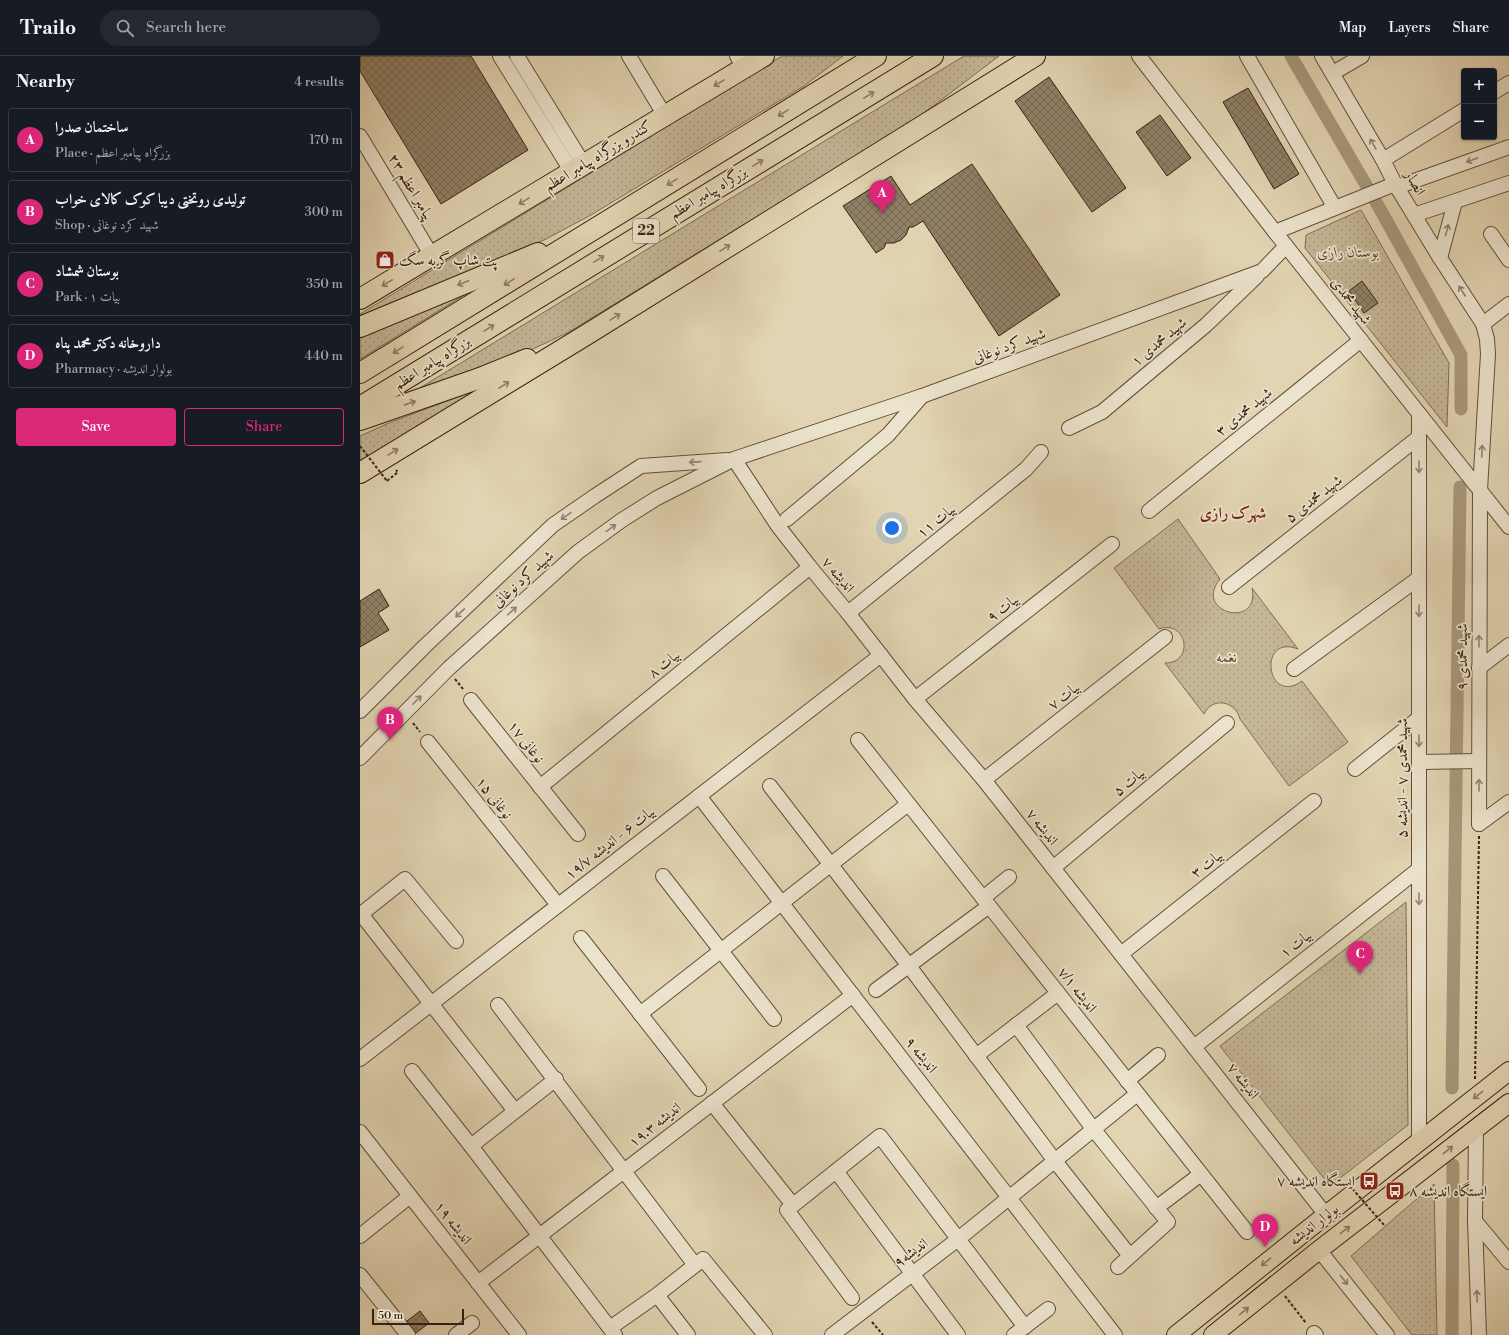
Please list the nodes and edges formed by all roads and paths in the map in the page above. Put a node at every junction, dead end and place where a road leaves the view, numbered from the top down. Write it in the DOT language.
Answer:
graph roads {
  1 [pos="500,56"];
  2 [pos="517,56"];
  3 [pos="629,56"];
  4 [pos="764,56"];
  5 [pos="856,56"];
  6 [pos="876,56"];
  7 [pos="933,56"];
  8 [pos="1011,56"];
  9 [pos="1035,56"];
  10 [pos="1139,56"];
  11 [pos="1247,56"];
  12 [pos="1322,56"];
  13 [pos="1362,56"];
  14 [pos="741,62"];
  15 [pos="1333,73"];
  16 [pos="1509,83"];
  17 [pos="1497,90"];
  18 [pos="808,98"];
  19 [pos="957,104"];
  20 [pos="1461,112"];
  21 [pos="665,116"];
  22 [pos="360,136"];
  23 [pos="1509,147"];
  24 [pos="1383,160"];
  25 [pos="578,168"];
  26 [pos="1509,183"];
  27 [pos="1396,185"];
  28 [pos="1455,202"];
  29 [pos="1335,208"];
  30 [pos="1414,215"];
  31 [pos="590,232"];
  32 [pos="1275,232"];
  33 [pos="1491,234"];
  34 [pos="1286,246"];
  35 [pos="432,256"];
  36 [pos="1440,258"];
  37 [pos="1509,260"];
  38 [pos="1262,271"];
  39 [pos="360,299"];
  40 [pos="1509,304"];
  41 [pos="1483,324"];
  42 [pos="360,327"];
  43 [pos="586,335"];
  44 [pos="1361,340"];
  45 [pos="360,373"];
  46 [pos="922,396"];
  47 [pos="360,407"];
  48 [pos="1419,414"];
  49 [pos="360,420"];
  50 [pos="1069,428"];
  51 [pos="1419,437"];
  52 [pos="360,446"];
  53 [pos="1041,452"];
  54 [pos="734,459"];
  55 [pos="391,472"];
  56 [pos="360,473"];
  57 [pos="1480,490"];
  58 [pos="1149,511"];
  59 [pos="787,520"];
  60 [pos="1509,527"];
  61 [pos="1112,544"];
  62 [pos="810,567"];
  63 [pos="1419,578"];
  64 [pos="1229,587"];
  65 [pos="848,613"];
  66 [pos="1165,637"];
  67 [pos="1509,645"];
  68 [pos="881,655"];
  69 [pos="1479,668"];
  70 [pos="448,669"];
  71 [pos="1294,669"];
  72 [pos="915,699"];
  73 [pos="471,700"];
  74 [pos="360,711"];
  75 [pos="405,712"];
  76 [pos="1419,718"];
  77 [pos="1227,723"];
  78 [pos="858,740"];
  79 [pos="428,742"];
  80 [pos="360,758"];
  81 [pos="1419,762"];
  82 [pos="1479,762"];
  83 [pos="1355,769"];
  84 [pos="984,780"];
  85 [pos="770,786"];
  86 [pos="540,787"];
  87 [pos="699,796"];
  88 [pos="1314,801"];
  89 [pos="1509,802"];
  90 [pos="908,804"];
  91 [pos="1479,824"];
  92 [pos="578,834"];
  93 [pos="830,865"];
  94 [pos="1053,868"];
  95 [pos="1419,869"];
  96 [pos="663,876"];
  97 [pos="1009,877"];
  98 [pos="986,902"];
  99 [pos="782,903"];
  100 [pos="558,905"];
  101 [pos="360,915"];
  102 [pos="581,938"];
  103 [pos="456,941"];
  104 [pos="721,951"];
  105 [pos="1121,954"];
  106 [pos="909,966"];
  107 [pos="876,990"];
  108 [pos="1058,993"];
  109 [pos="853,995"];
  110 [pos="432,1003"];
  111 [pos="498,1005"];
  112 [pos="640,1014"];
  113 [pos="774,1019"];
  114 [pos="1016,1025"];
  115 [pos="1194,1047"];
  116 [pos="1158,1055"];
  117 [pos="976,1056"];
  118 [pos="360,1058"];
  119 [pos="412,1070"];
  120 [pos="1509,1071"];
  121 [pos="556,1080"];
  122 [pos="1127,1081"];
  123 [pos="699,1089"];
  124 [pos="1137,1094"];
  125 [pos="1474,1099"];
  126 [pos="712,1103"];
  127 [pos="1509,1103"];
  128 [pos="515,1111"];
  129 [pos="1476,1129"];
  130 [pos="1094,1130"];
  131 [pos="360,1132"];
  132 [pos="1419,1142"];
  133 [pos="471,1146"];
  134 [pos="1055,1161"];
  135 [pos="624,1170"];
  136 [pos="836,1171"];
  137 [pos="1201,1174"];
  138 [pos="1349,1185"];
  139 [pos="410,1196"];
  140 [pos="1010,1198"];
  141 [pos="793,1205"];
  142 [pos="1156,1208"];
  143 [pos="1326,1215"];
  144 [pos="1475,1221"];
  145 [pos="1385,1226"];
  146 [pos="1247,1232"];
  147 [pos="360,1236"];
  148 [pos="539,1236"];
  149 [pos="957,1240"];
  150 [pos="1319,1250"];
  151 [pos="1130,1256"];
  152 [pos="1509,1262"];
  153 [pos="695,1265"];
  154 [pos="1118,1267"];
  155 [pos="912,1274"];
  156 [pos="360,1275"];
  157 [pos="478,1283"];
  158 [pos="1276,1285"];
  159 [pos="657,1295"];
  160 [pos="852,1298"];
  161 [pos="1048,1309"];
  162 [pos="863,1312"];
  163 [pos="472,1324"];
  164 [pos="1019,1331"];
  165 [pos="613,1332"];
  166 [pos="1315,1334"];
  167 [pos="408,1335"];
  168 [pos="456,1335"];
  169 [pos="519,1335"];
  170 [pos="688,1335"];
  171 [pos="766,1335"];
  172 [pos="832,1335"];
  173 [pos="883,1335"];
  174 [pos="958,1335"];
  175 [pos="1115,1335"];
  176 [pos="1176,1335"];
  177 [pos="1213,1335"];
  178 [pos="1387,1335"];
  179 [pos="1479,1335"];
  1 -- 25 [label="street"];
  2 -- 25 [label="street"];
  3 -- 21 [label="street"];
  4 -- 14 [label="highway, کندرو بزرگراه پیامبر اعظم"];
  5 -- 18 [label="highway"];
  6 -- 18 [label="highway, بزرگراه پیامبر اعظم / 22"];
  47 -- 7 [label="highway, بزرگراه پیامبر اعظم / 22, one-way"];
  8 -- 19 [label="highway"];
  9 -- 19 [label="highway"];
  10 -- 32 [label="street, شهید محمدی"];
  11 -- 29 [label="street"];
  12 -- 15 [label="street, انصار"];
  13 -- 15 [label="street"];
  14 -- 21 [label="highway, کندرو بزرگراه پیامبر اعظم, one-way"];
  24 -- 15 [label="street, انصار, one-way"];
  16 -- 17 [label="street"];
  18 -- 31 [label="highway, بزرگراه پیامبر اعظم / 22, one-way"];
  43 -- 19 [label="highway, one-way"];
  20 -- 24 [label="street"];
  21 -- 25 [label="highway, کندرو بزرگراه پیامبر اعظم"];
  22 -- 35 [label="street, پیامبر اعظم ۲۳"];
  23 -- 27 [label="street, one-way"];
  24 -- 27 [label="street, انصار"];
  25 -- 35 [label="highway, کندرو بزرگراه پیامبر اعظم, one-way"];
  26 -- 28 [label="street"];
  27 -- 29 [label="street"];
  27 -- 30 [label="street, انصار"];
  28 -- 30 [label="street"];
  36 -- 28 [label="street, one-way"];
  29 -- 32 [label="street"];
  30 -- 36 [label="street, انصار"];
  31 -- 42 [label="highway, one-way"];
  31 -- 45 [label="highway, بزرگراه پیامبر اعظم / 22, one-way"];
  32 -- 34 [label="street, شهید محمدی"];
  33 -- 37 [label="street"];
  34 -- 38 [label="street, شهید کرد نوغانی"];
  34 -- 44 [label="street, شهید محمدی"];
  35 -- 39 [label="highway, کندرو بزرگراه پیامبر اعظم, one-way"];
  41 -- 36 [label="street, انصار, one-way"];
  38 -- 46 [label="street, شهید کرد نوغانی"];
  38 -- 50 [label="street, شهید محمدی ۱"];
  40 -- 41 [label="street"];
  57 -- 41 [label="street, شهید محمدی ۹, one-way"];
  49 -- 43 [label="highway, one-way"];
  56 -- 43 [label="highway, one-way"];
  44 -- 48 [label="street, شهید محمدی"];
  44 -- 58 [label="street, شهید محمدی ۳"];
  46 -- 54 [label="street, شهید کرد نوغانی"];
  46 -- 59 [label="street"];
  48 -- 51 [label="street, شهید محمدی ۷ - اندیشه ۵"];
  48 -- 57 [label="street, شهید محمدی"];
  51 -- 63 [label="street, شهید محمدی ۷ - اندیشه ۵, one-way"];
  51 -- 64 [label="street, شهید محمدی ۵"];
  52 -- 55 [label="path, bridge"];
  53 -- 65 [label="street, بیات ۱۱"];
  54 -- 62 [label="street, اندیشه ۷"];
  70 -- 54 [label="street, شهید کرد نوغانی, one-way"];
  54 -- 74 [label="street, شهید کرد نوغانی, one-way"];
  57 -- 60 [label="street, شهید محمدی"];
  69 -- 57 [label="street, شهید محمدی ۹, one-way"];
  61 -- 72 [label="street, بیات ۹"];
  62 -- 65 [label="street, اندیشه ۷"];
  62 -- 86 [label="street, بیات ۸"];
  63 -- 71 [label="street"];
  63 -- 76 [label="street, شهید محمدی ۷ - اندیشه ۵, one-way"];
  65 -- 68 [label="street, اندیشه ۷"];
  66 -- 84 [label="street, بیات ۷"];
  67 -- 69 [label="street"];
  68 -- 72 [label="street, اندیشه ۷"];
  68 -- 87 [label="street, بیات ۶ - اندیشه ۱۹/۷"];
  69 -- 82 [label="street, شهید محمدی ۹"];
  70 -- 73 [label="path"];
  75 -- 70 [label="street, شهید کرد نوغانی, one-way"];
  72 -- 84 [label="street, اندیشه ۷"];
  73 -- 86 [label="street, نوغانی ۱۷"];
  75 -- 79 [label="path"];
  75 -- 80 [label="street, شهید کرد نوغانی"];
  76 -- 81 [label="street, شهید محمدی ۷ - اندیشه ۵, one-way"];
  76 -- 83 [label="street"];
  77 -- 94 [label="street, بیات ۵"];
  78 -- 90 [label="street, اندیشه ۷/۱"];
  79 -- 100 [label="street, نوغانی ۱۵"];
  81 -- 82 [label="street"];
  81 -- 95 [label="street, شهید محمدی ۷ - اندیشه ۵"];
  91 -- 82 [label="street, شهید محمدی ۹, one-way"];
  84 -- 94 [label="street, اندیشه ۷"];
  85 -- 93 [label="street"];
  86 -- 92 [label="street, نوغانی ۱۷"];
  87 -- 99 [label="street, اندیشه ۹"];
  87 -- 100 [label="street, بیات ۶ - اندیشه ۱۹/۷"];
  88 -- 105 [label="street, بیات ۳"];
  89 -- 91 [label="street"];
  90 -- 93 [label="street"];
  90 -- 98 [label="street, اندیشه ۷/۱"];
  91 -- 125 [label="path"];
  93 -- 99 [label="street"];
  93 -- 106 [label="street"];
  94 -- 105 [label="street, اندیشه ۷"];
  95 -- 115 [label="street, بیات ۱"];
  95 -- 132 [label="street, شهید محمدی ۷ - اندیشه ۵, one-way"];
  96 -- 104 [label="street"];
  97 -- 98 [label="street"];
  98 -- 106 [label="street"];
  98 -- 108 [label="street, اندیشه ۷/۱"];
  99 -- 104 [label="street"];
  99 -- 109 [label="street, اندیشه ۹"];
  100 -- 110 [label="street, بیات ۶ - اندیشه ۱۹/۷"];
  101 -- 103 [label="street"];
  101 -- 110 [label="street"];
  102 -- 112 [label="street"];
  104 -- 112 [label="street"];
  104 -- 113 [label="street"];
  105 -- 115 [label="street, اندیشه ۷"];
  106 -- 107 [label="street"];
  106 -- 117 [label="street"];
  108 -- 114 [label="street"];
  108 -- 122 [label="street, اندیشه ۷/۱"];
  109 -- 126 [label="street, اندیشه ۱۹.۳"];
  109 -- 140 [label="street, اندیشه ۹"];
  110 -- 118 [label="street, بیات ۶ - اندیشه ۱۹/۷"];
  110 -- 128 [label="street"];
  111 -- 121 [label="street"];
  112 -- 123 [label="street"];
  114 -- 117 [label="street"];
  114 -- 130 [label="street"];
  115 -- 143 [label="street, اندیشه ۷"];
  116 -- 122 [label="street"];
  117 -- 134 [label="street"];
  119 -- 133 [label="street"];
  120 -- 125 [label="main road, بولوار اندیشه, one-way"];
  121 -- 128 [label="street"];
  121 -- 135 [label="street"];
  122 -- 124 [label="street, اندیشه ۷/۱"];
  124 -- 130 [label="street, اندیشه۹"];
  124 -- 137 [label="street, اندیشه ۷/۱"];
  125 -- 132 [label="main road, بولوار اندیشه"];
  126 -- 135 [label="street, اندیشه ۱۹.۳"];
  126 -- 141 [label="street"];
  127 -- 129 [label="main road, بولوار اندیشه"];
  128 -- 133 [label="street"];
  129 -- 144 [label="street"];
  150 -- 129 [label="main road, بولوار اندیشه, one-way"];
  130 -- 134 [label="street, اندیشه۹"];
  130 -- 142 [label="street"];
  131 -- 139 [label="street, اندیشه ۱۹"];
  132 -- 143 [label="main road, بولوار اندیشه"];
  133 -- 148 [label="street"];
  134 -- 140 [label="street, اندیشه۹"];
  134 -- 151 [label="street"];
  135 -- 148 [label="street, اندیشه ۱۹.۳"];
  135 -- 153 [label="street"];
  136 -- 141 [label="street"];
  136 -- 149 [label="street"];
  136 -- 155 [label="street"];
  137 -- 142 [label="street"];
  137 -- 146 [label="street, اندیشه ۷/۱"];
  138 -- 145 [label="path, bridge"];
  139 -- 147 [label="street"];
  139 -- 157 [label="street, اندیشه ۱۹"];
  140 -- 149 [label="street, اندیشه۹"];
  140 -- 175 [label="street, اندیشه ۹"];
  141 -- 160 [label="street"];
  142 -- 151 [label="street"];
  143 -- 176 [label="main road, بولوار اندیشه, one-way"];
  144 -- 152 [label="street"];
  179 -- 144 [label="street, one-way"];
  148 -- 157 [label="street, اندیشه ۱۹.۳"];
  148 -- 165 [label="street"];
  149 -- 155 [label="street, اندیشه۹"];
  149 -- 164 [label="street"];
  150 -- 158 [label="main road, بولوار اندیشه"];
  150 -- 178 [label="street, one-way"];
  151 -- 154 [label="street"];
  153 -- 159 [label="street"];
  153 -- 171 [label="street"];
  155 -- 162 [label="street, اندیشه۹"];
  155 -- 174 [label="street"];
  156 -- 167 [label="street"];
  157 -- 169 [label="street, اندیشه ۱۹"];
  158 -- 166 [label="path"];
  177 -- 158 [label="main road, بولوار اندیشه, one-way"];
  159 -- 165 [label="street"];
  159 -- 170 [label="street"];
  161 -- 164 [label="street"];
  162 -- 172 [label="street, اندیشه۹"];
  162 -- 173 [label="path"];
  163 -- 168 [label="street"];
}
